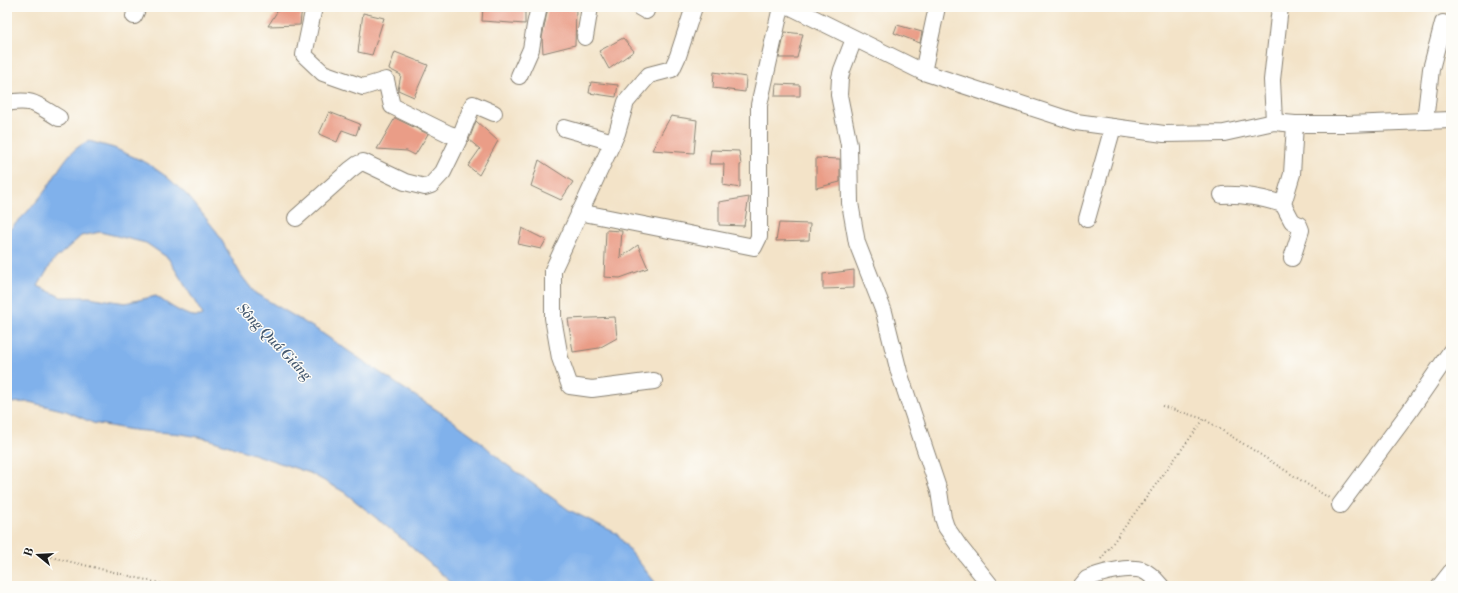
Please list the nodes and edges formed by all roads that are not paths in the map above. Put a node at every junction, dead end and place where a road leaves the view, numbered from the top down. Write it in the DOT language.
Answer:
graph roads {
  1 [pos="314,7"];
  2 [pos="539,7"];
  3 [pos="590,7"];
  4 [pos="694,7"];
  5 [pos="780,7"];
  6 [pos="791,7"];
  7 [pos="938,7"];
  8 [pos="1280,7"];
  9 [pos="1443,23"];
  10 [pos="585,37"];
  11 [pos="854,39"];
  12 [pos="923,72"];
  13 [pos="520,76"];
  14 [pos="7,103"];
  15 [pos="494,112"];
  16 [pos="59,118"];
  17 [pos="1451,120"];
  18 [pos="1425,121"];
  19 [pos="1274,122"];
  20 [pos="1295,124"];
  21 [pos="1113,127"];
  22 [pos="564,128"];
  23 [pos="460,137"];
  24 [pos="613,142"];
  25 [pos="1222,195"];
  26 [pos="1283,204"];
  27 [pos="579,212"];
  28 [pos="296,218"];
  29 [pos="1087,219"];
  30 [pos="1292,258"];
  31 [pos="1451,351"];
  32 [pos="654,381"];
  33 [pos="1340,505"];
  34 [pos="990,586"];
  35 [pos="1081,586"];
  36 [pos="1161,586"];
  1 -- 23 [label="street"];
  2 -- 13 [label="street"];
  3 -- 10 [label="street"];
  4 -- 24 [label="street"];
  5 -- 27 [label="street"];
  6 -- 11 [label="street"];
  7 -- 12 [label="street"];
  8 -- 19 [label="street"];
  9 -- 18 [label="street"];
  11 -- 12 [label="street"];
  11 -- 34 [label="street"];
  12 -- 21 [label="street"];
  14 -- 16 [label="street"];
  15 -- 23 [label="street"];
  17 -- 18 [label="street"];
  18 -- 20 [label="street"];
  19 -- 20 [label="street"];
  19 -- 21 [label="street"];
  20 -- 26 [label="street"];
  21 -- 29 [label="street"];
  22 -- 24 [label="street"];
  23 -- 28 [label="street"];
  24 -- 27 [label="street"];
  25 -- 26 [label="street"];
  26 -- 30 [label="street"];
  27 -- 32 [label="street"];
  31 -- 33 [label="street"];
  35 -- 36 [label="street"];
}
